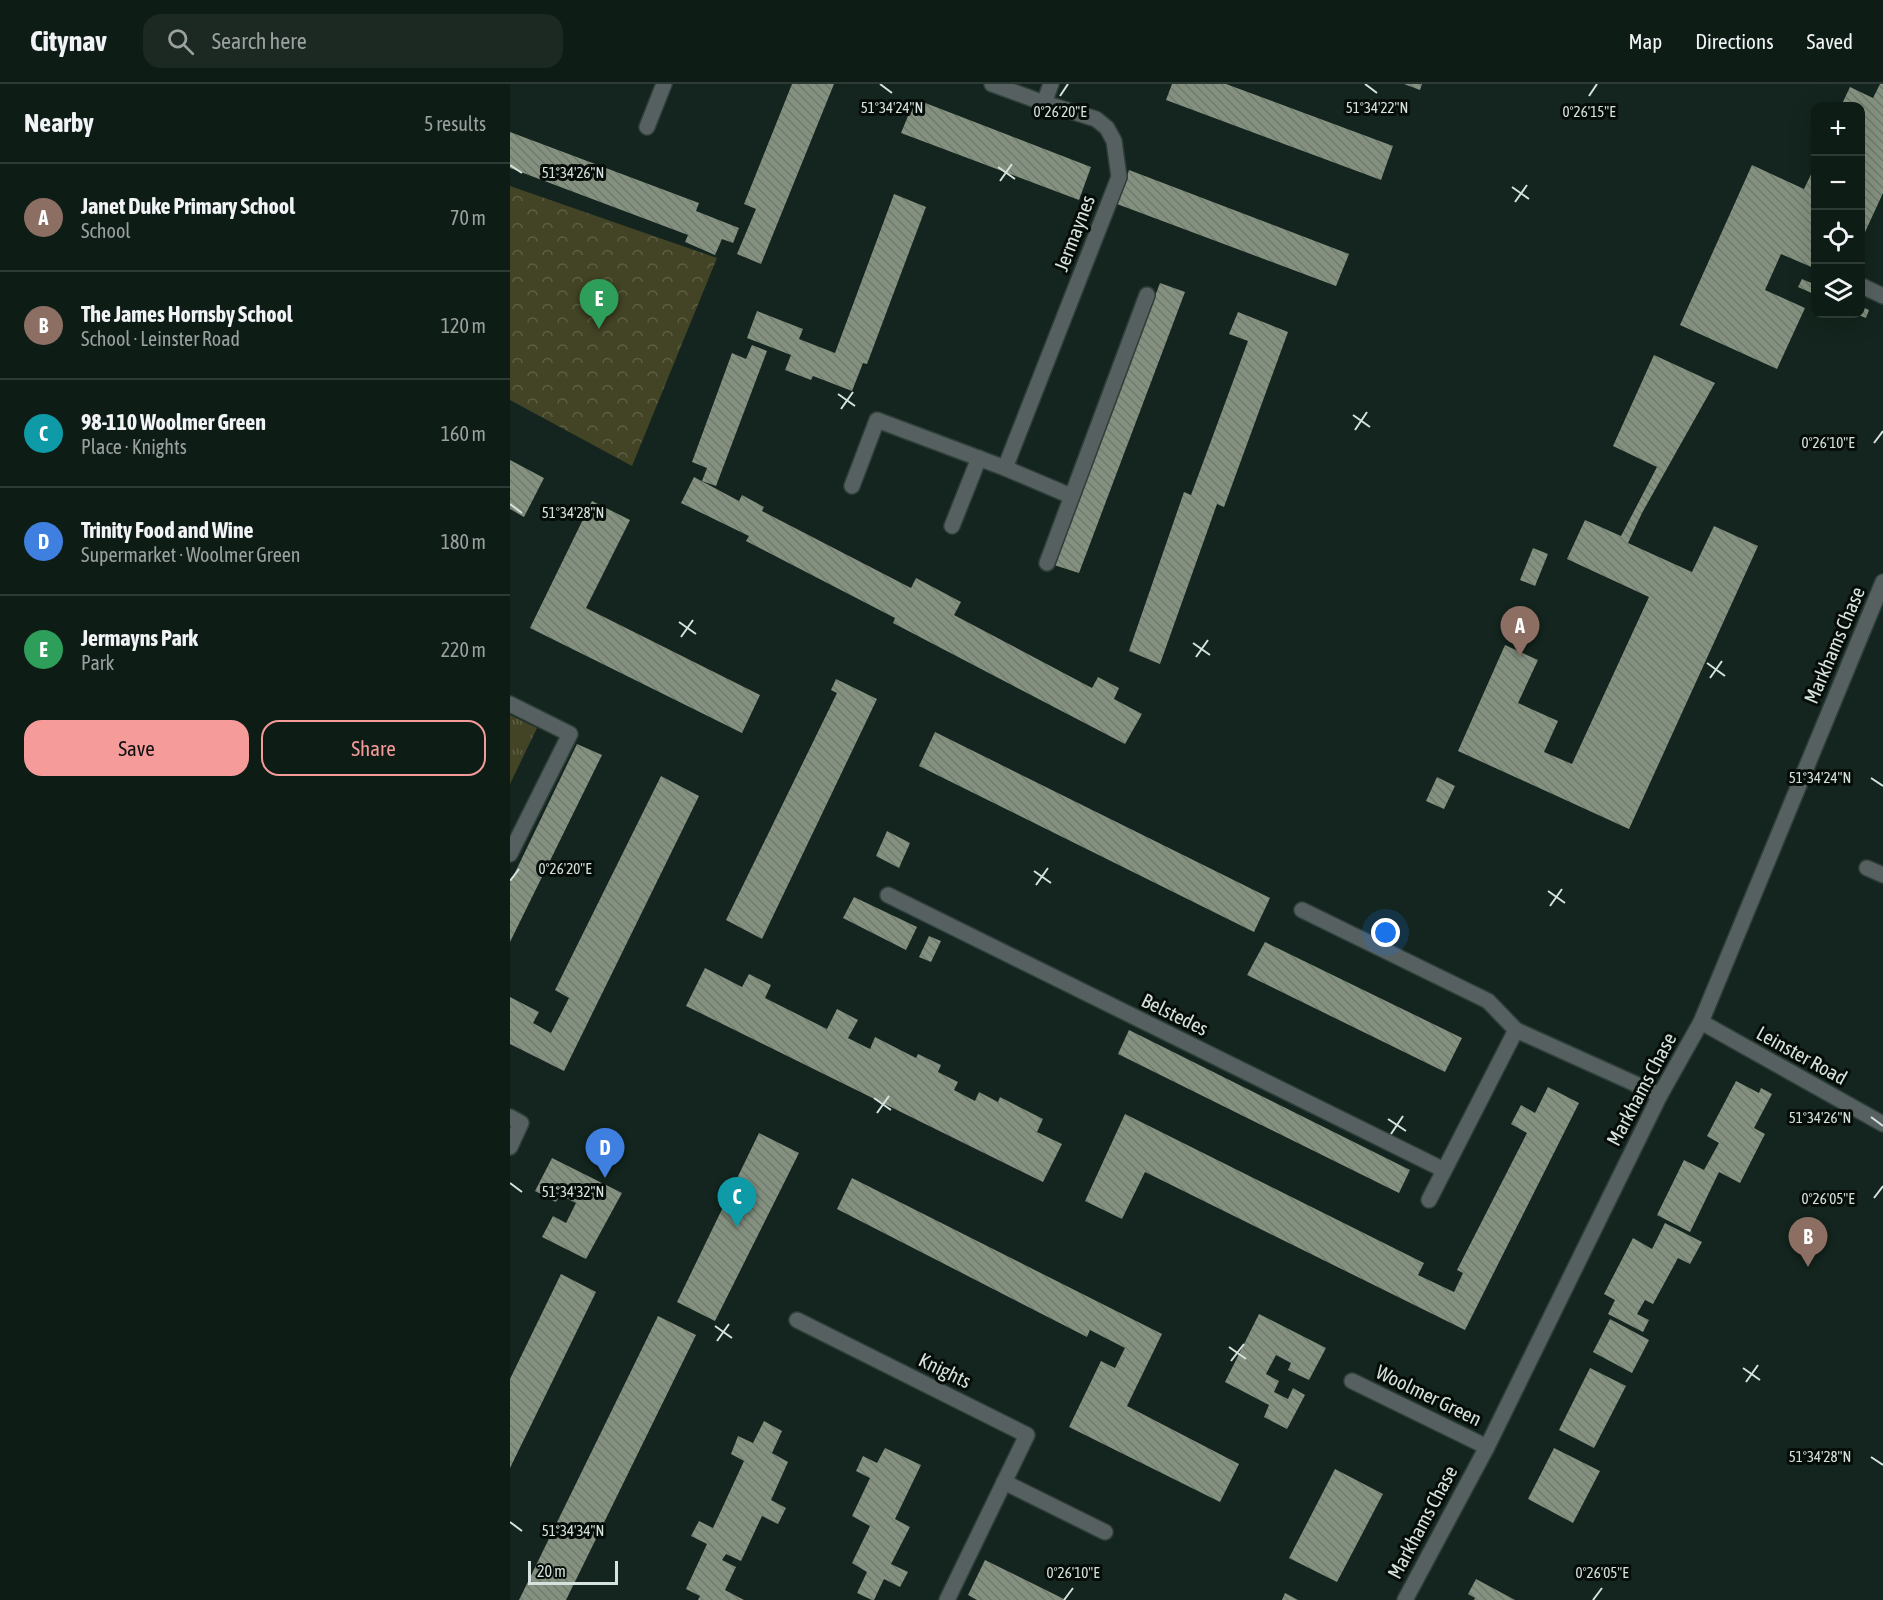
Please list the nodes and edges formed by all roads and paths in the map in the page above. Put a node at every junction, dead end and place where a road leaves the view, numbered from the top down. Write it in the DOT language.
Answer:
graph roads {
  1 [pos="664,84"];
  2 [pos="992,84"];
  3 [pos="1051,84"];
  4 [pos="1044,103"];
  5 [pos="647,127"];
  6 [pos="1865,287"];
  7 [pos="1147,296"];
  8 [pos="1883,296"];
  9 [pos="979,458"];
  10 [pos="1005,468"];
  11 [pos="852,486"];
  12 [pos="1071,496"];
  13 [pos="952,525"];
  14 [pos="1047,562"];
  15 [pos="1883,582"];
  16 [pos="510,704"];
  17 [pos="510,854"];
  18 [pos="1867,868"];
  19 [pos="1883,875"];
  20 [pos="888,895"];
  21 [pos="1302,910"];
  22 [pos="1701,1022"];
  23 [pos="1516,1030"];
  24 [pos="1660,1095"];
  25 [pos="510,1117"];
  26 [pos="1883,1124"];
  27 [pos="510,1147"];
  28 [pos="1443,1170"];
  29 [pos="1429,1200"];
  30 [pos="797,1320"];
  31 [pos="1352,1381"];
  32 [pos="1487,1447"];
  33 [pos="1004,1482"];
  34 [pos="1105,1532"];
  35 [pos="947,1600"];
  36 [pos="1405,1600"];
  1 -- 5 [label="street"];
  2 -- 4 [label="street, Jermaynes"];
  3 -- 4 [label="street"];
  4 -- 10 [label="street, Jermaynes"];
  6 -- 8 [label="street"];
  7 -- 12 [label="street"];
  9 -- 10 [label="street"];
  9 -- 11 [label="street"];
  9 -- 13 [label="street"];
  10 -- 12 [label="street"];
  12 -- 14 [label="street"];
  15 -- 22 [label="street, Markhams Chase"];
  16 -- 17 [label="street"];
  18 -- 19 [label="street"];
  20 -- 28 [label="street, Belstedes"];
  21 -- 23 [label="street"];
  22 -- 24 [label="street, Markhams Chase"];
  22 -- 26 [label="street, Leinster Road"];
  23 -- 24 [label="street"];
  23 -- 28 [label="street"];
  24 -- 32 [label="street, Markhams Chase"];
  25 -- 27 [label="street"];
  28 -- 29 [label="street"];
  30 -- 33 [label="street, Knights"];
  31 -- 32 [label="street, Woolmer Green"];
  32 -- 36 [label="street, Markhams Chase"];
  33 -- 34 [label="street"];
  33 -- 35 [label="street, Knights"];
}
